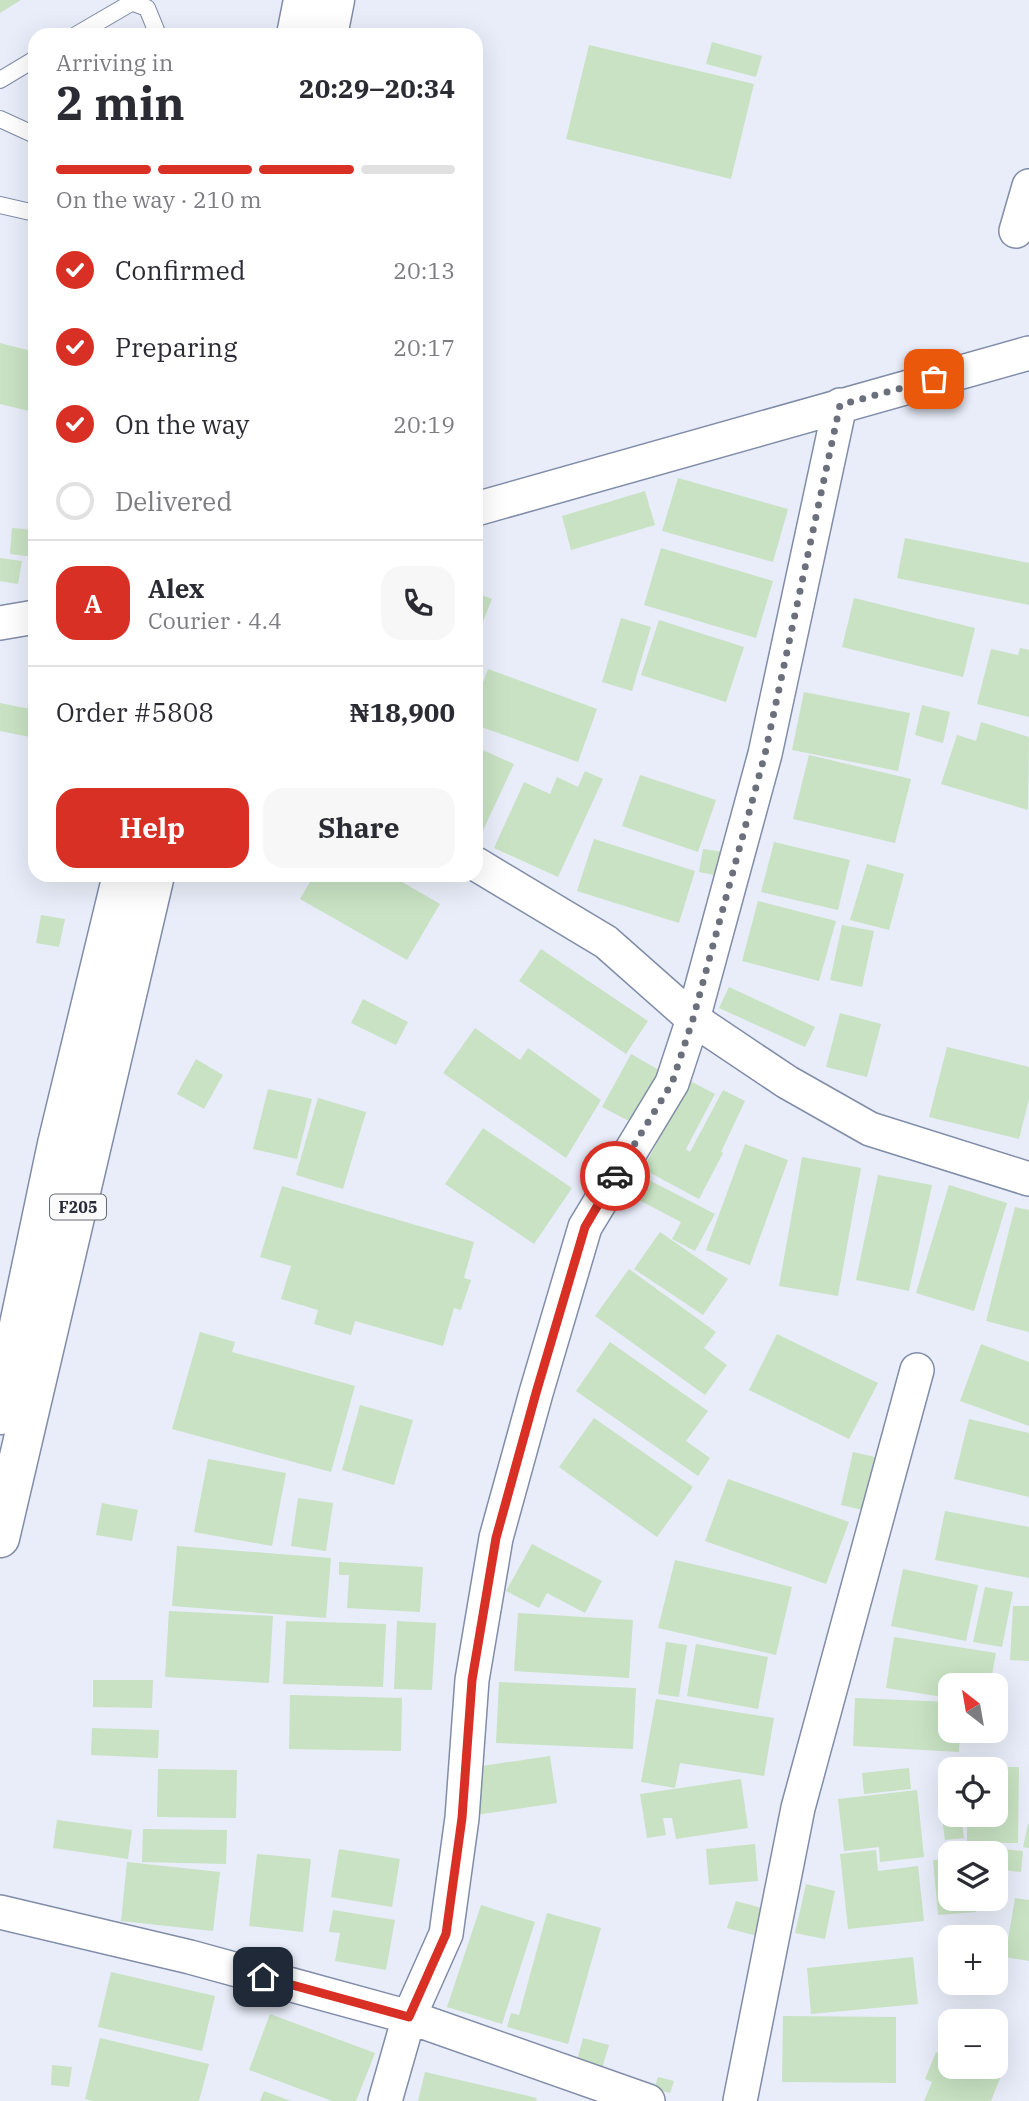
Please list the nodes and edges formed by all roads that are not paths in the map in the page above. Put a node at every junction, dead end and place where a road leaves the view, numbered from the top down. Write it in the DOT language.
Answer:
graph roads {
  1 [pos="303,0"];
  2 [pos="335,0"];
  3 [pos="133,1"];
  4 [pos="88,28"];
  5 [pos="155,28"];
  6 [pos="297,28"];
  7 [pos="329,28"];
  8 [pos="28,63"];
  9 [pos="0,80"];
  10 [pos="0,119"];
  11 [pos="28,132"];
  12 [pos="1029,186"];
  13 [pos="0,205"];
  14 [pos="28,211"];
  15 [pos="1016,231"];
  16 [pos="1029,353"];
  17 [pos="840,405"];
  18 [pos="483,507"];
  19 [pos="28,618"];
  20 [pos="0,624"];
  21 [pos="483,868"];
  22 [pos="120,882"];
  23 [pos="153,882"];
  24 [pos="693,1019"];
  25 [pos="1029,1179"];
  26 [pos="917,1370"];
  27 [pos="4,1377"];
  28 [pos="0,1415"];
  29 [pos="0,1538"];
  30 [pos="0,1912"];
  31 [pos="409,2017"];
  32 [pos="385,2101"];
  33 [pos="648,2101"];
  34 [pos="740,2101"];
  1 -- 6 [label="main road"];
  2 -- 7 [label="main road"];
  3 -- 4 [label="lane"];
  3 -- 5 [label="lane"];
  8 -- 9 [label="lane"];
  10 -- 11 [label="lane"];
  12 -- 15 [label="street"];
  13 -- 14 [label="lane"];
  16 -- 17 [label="street"];
  17 -- 18 [label="street"];
  17 -- 24 [label="street"];
  19 -- 20 [label="street"];
  21 -- 24 [label="street"];
  22 -- 27 [label="main road, F205"];
  23 -- 29 [label="main road, F205"];
  24 -- 25 [label="street"];
  24 -- 31 [label="street"];
  26 -- 34 [label="street"];
  27 -- 28 [label="main road, F205"];
  30 -- 31 [label="street"];
  31 -- 32 [label="street"];
  31 -- 33 [label="street"];
}
